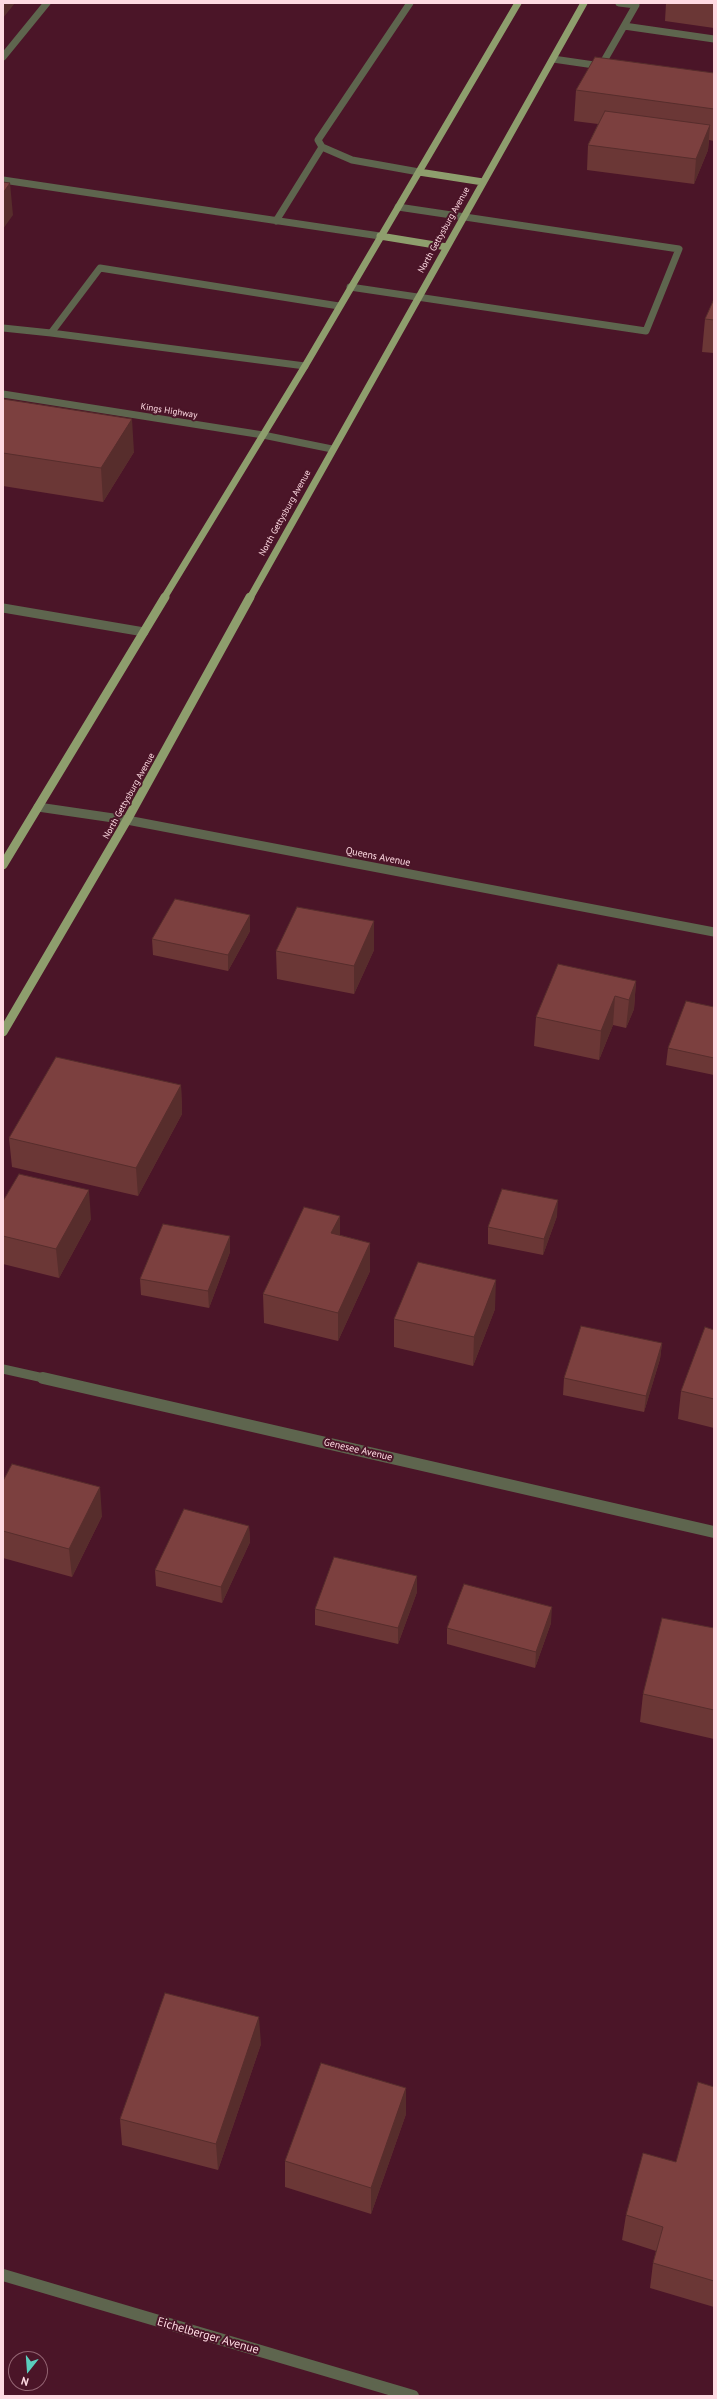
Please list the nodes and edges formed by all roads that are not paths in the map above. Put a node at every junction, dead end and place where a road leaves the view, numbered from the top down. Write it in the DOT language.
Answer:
graph roads {
  1 [pos="47,3"];
  2 [pos="410,3"];
  3 [pos="518,3"];
  4 [pos="584,3"];
  5 [pos="619,3"];
  6 [pos="624,26"];
  7 [pos="714,38"];
  8 [pos="3,57"];
  9 [pos="553,59"];
  10 [pos="322,147"];
  11 [pos="419,172"];
  12 [pos="3,180"];
  13 [pos="483,182"];
  14 [pos="398,207"];
  15 [pos="463,218"];
  16 [pos="276,221"];
  17 [pos="380,236"];
  18 [pos="447,247"];
  19 [pos="350,287"];
  20 [pos="418,298"];
  21 [pos="339,306"];
  22 [pos="3,328"];
  23 [pos="51,333"];
  24 [pos="305,366"];
  25 [pos="3,394"];
  26 [pos="263,435"];
  27 [pos="332,449"];
  28 [pos="3,608"];
  29 [pos="144,632"];
  30 [pos="38,807"];
  31 [pos="127,820"];
  32 [pos="3,865"];
  33 [pos="714,932"];
  34 [pos="3,1032"];
  35 [pos="3,1369"];
  36 [pos="714,1532"];
  37 [pos="3,2275"];
  38 [pos="413,2396"];
  1 -- 8 [label="street"];
  2 -- 10 [label="street"];
  3 -- 11 [label="main road"];
  4 -- 9 [label="main road, North Gettysburg Avenue"];
  5 -- 6 [label="street"];
  6 -- 7 [label="street"];
  6 -- 9 [label="street"];
  9 -- 13 [label="main road, North Gettysburg Avenue"];
  10 -- 11 [label="street"];
  10 -- 16 [label="street"];
  11 -- 13 [label="main road"];
  11 -- 14 [label="main road"];
  12 -- 16 [label="street"];
  13 -- 15 [label="main road, North Gettysburg Avenue"];
  14 -- 15 [label="street"];
  14 -- 17 [label="main road"];
  15 -- 18 [label="main road, North Gettysburg Avenue"];
  15 -- 20 [label="street"];
  16 -- 17 [label="street"];
  17 -- 18 [label="main road"];
  17 -- 19 [label="main road"];
  18 -- 20 [label="main road, North Gettysburg Avenue"];
  19 -- 20 [label="street"];
  19 -- 21 [label="main road"];
  20 -- 27 [label="main road, North Gettysburg Avenue"];
  21 -- 23 [label="street"];
  21 -- 24 [label="main road"];
  22 -- 23 [label="street"];
  23 -- 24 [label="street"];
  24 -- 26 [label="main road"];
  25 -- 26 [label="street, Kings Highway"];
  26 -- 27 [label="street, Kings Highway"];
  26 -- 29 [label="main road"];
  27 -- 31 [label="main road, North Gettysburg Avenue"];
  28 -- 29 [label="street"];
  29 -- 30 [label="main road"];
  30 -- 31 [label="street, Queens Avenue"];
  30 -- 32 [label="main road"];
  31 -- 33 [label="street, Queens Avenue"];
  31 -- 34 [label="main road, North Gettysburg Avenue"];
  35 -- 36 [label="street, Genesee Avenue"];
  37 -- 38 [label="street, Eichelberger Avenue"];
}
